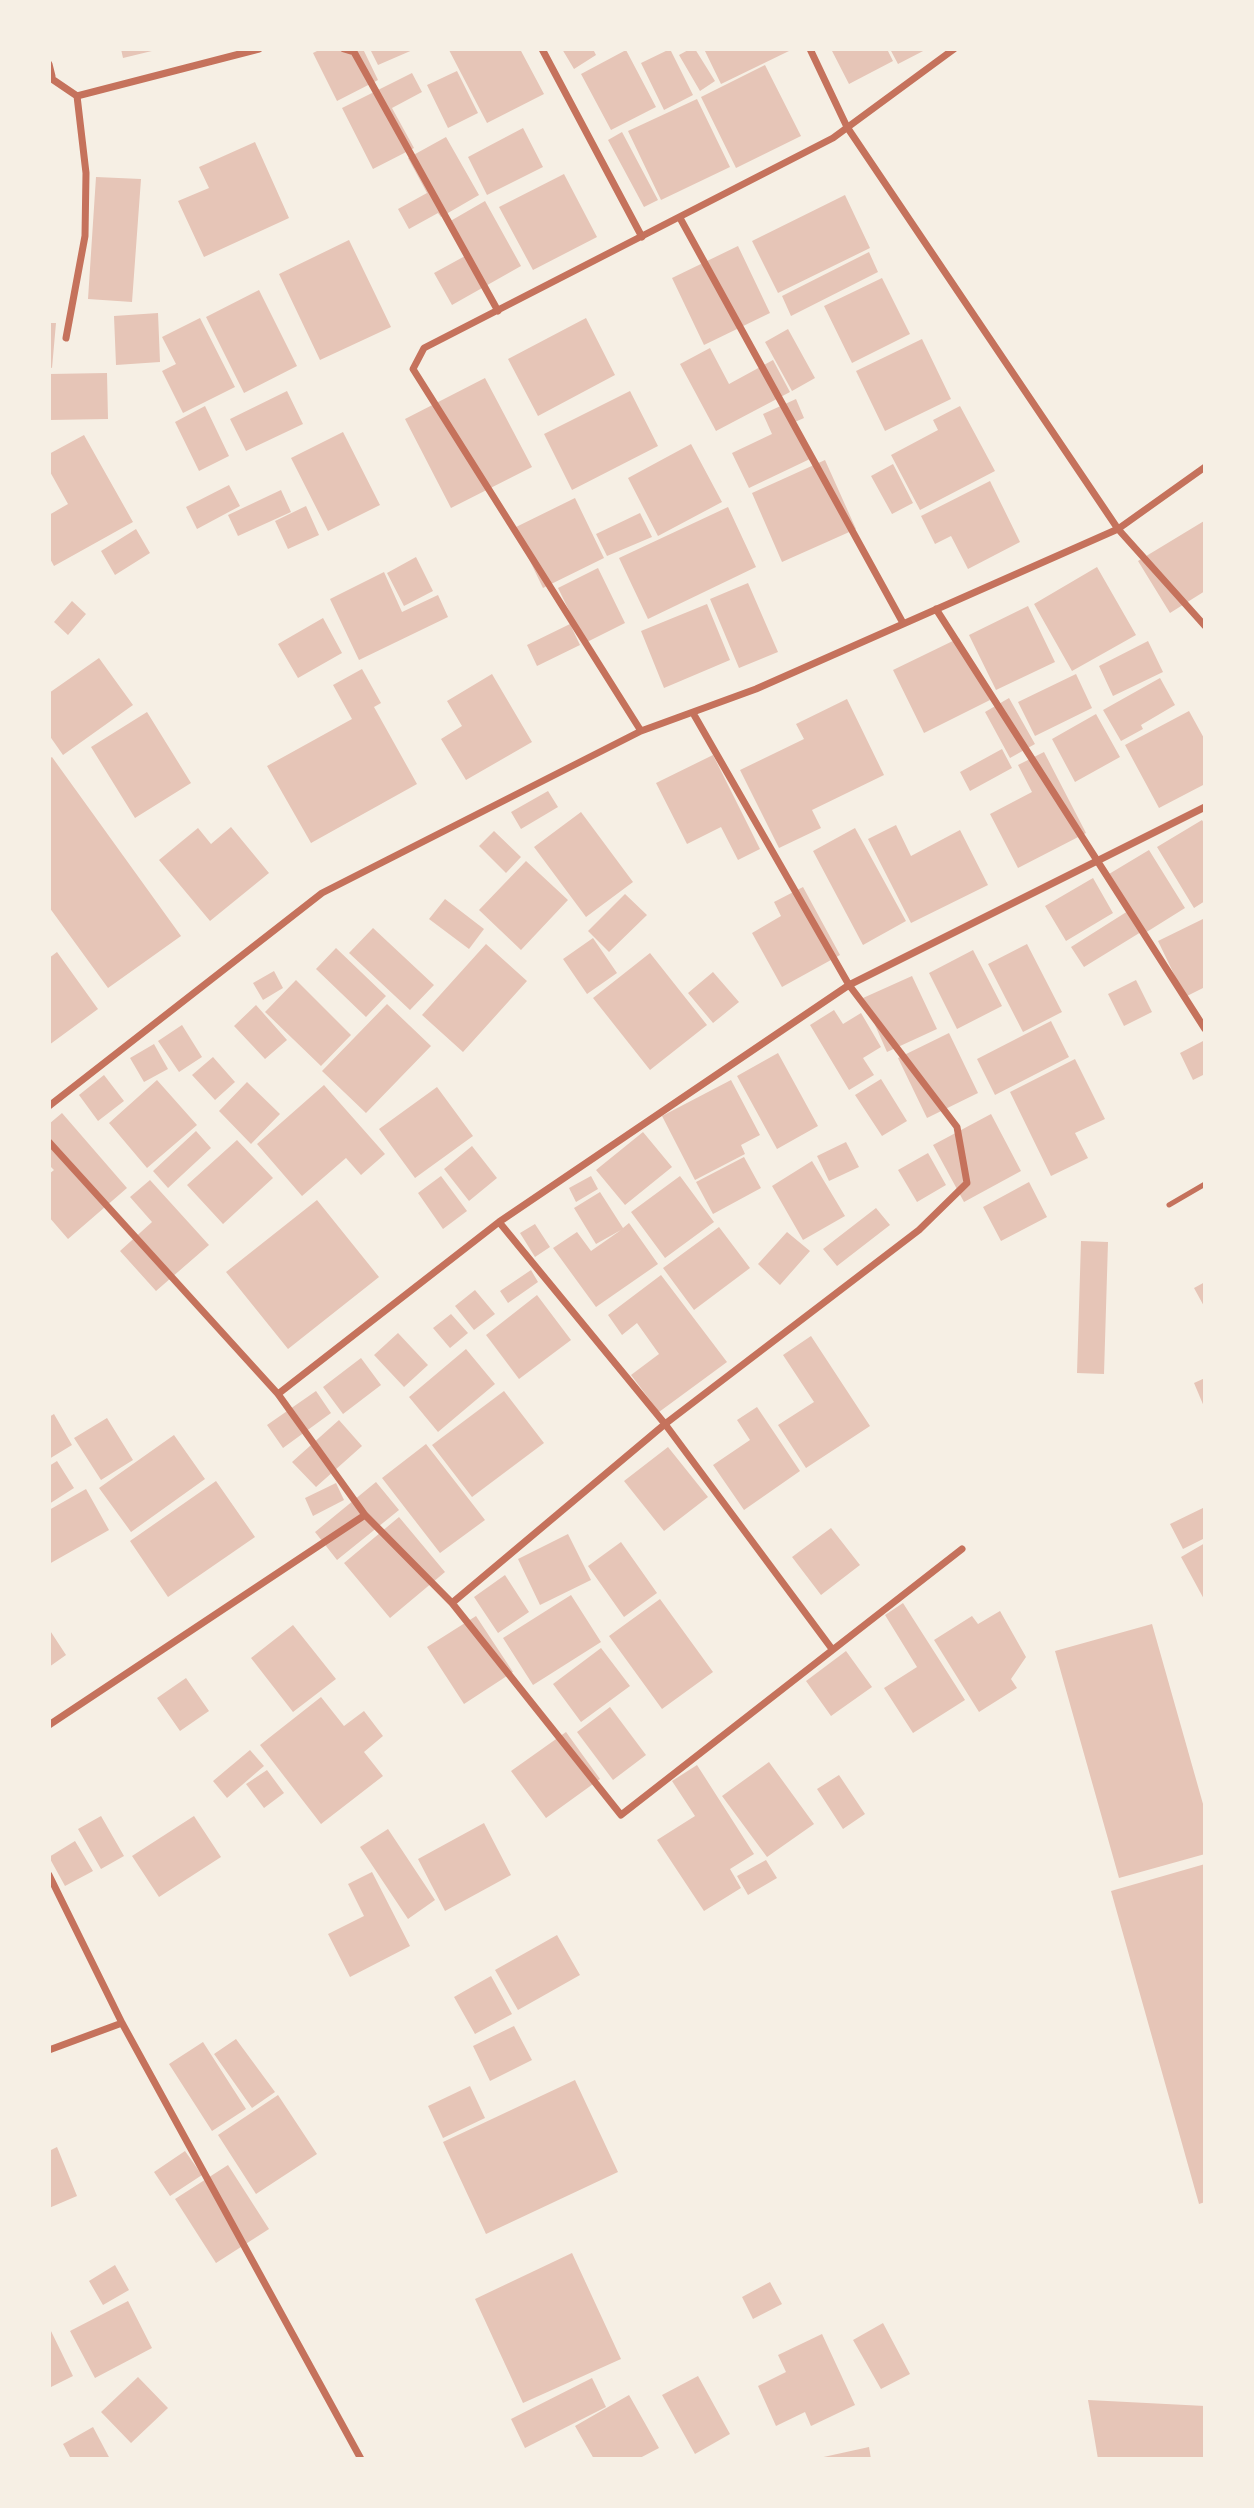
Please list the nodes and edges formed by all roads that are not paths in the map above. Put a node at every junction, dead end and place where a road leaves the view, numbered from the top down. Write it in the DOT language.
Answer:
graph roads {
  1 [pos="259,49"];
  2 [pos="344,49"];
  3 [pos="542,49"];
  4 [pos="810,49"];
  5 [pos="954,49"];
  6 [pos="49,64"];
  7 [pos="50,77"];
  8 [pos="77,96"];
  9 [pos="847,127"];
  10 [pos="680,218"];
  11 [pos="642,237"];
  12 [pos="498,312"];
  13 [pos="66,338"];
  14 [pos="1205,467"];
  15 [pos="1118,528"];
  16 [pos="936,609"];
  17 [pos="904,623"];
  18 [pos="1205,626"];
  19 [pos="693,713"];
  20 [pos="641,731"];
  21 [pos="1205,807"];
  22 [pos="1097,860"];
  23 [pos="849,985"];
  24 [pos="1205,1029"];
  25 [pos="49,1106"];
  26 [pos="49,1142"];
  27 [pos="1205,1184"];
  28 [pos="1169,1205"];
  29 [pos="499,1222"];
  30 [pos="278,1394"];
  31 [pos="665,1424"];
  32 [pos="365,1515"];
  33 [pos="962,1549"];
  34 [pos="452,1603"];
  35 [pos="832,1649"];
  36 [pos="49,1724"];
  37 [pos="49,1875"];
  38 [pos="122,2023"];
  39 [pos="49,2050"];
  40 [pos="361,2459"];
  1 -- 8 [label="street"];
  2 -- 12 [label="street"];
  3 -- 11 [label="street"];
  4 -- 9 [label="street"];
  5 -- 9 [label="street"];
  6 -- 7 [label="street"];
  7 -- 8 [label="street"];
  8 -- 13 [label="street"];
  9 -- 10 [label="street"];
  9 -- 15 [label="street"];
  10 -- 11 [label="street"];
  10 -- 17 [label="street"];
  11 -- 12 [label="street"];
  12 -- 20 [label="street"];
  14 -- 15 [label="street"];
  15 -- 16 [label="street"];
  15 -- 18 [label="street"];
  16 -- 17 [label="street"];
  16 -- 22 [label="street"];
  17 -- 19 [label="street"];
  19 -- 20 [label="street"];
  19 -- 23 [label="street"];
  20 -- 25 [label="street"];
  21 -- 22 [label="street"];
  22 -- 23 [label="street"];
  22 -- 24 [label="street"];
  23 -- 29 [label="street"];
  23 -- 31 [label="street"];
  26 -- 30 [label="street"];
  27 -- 28 [label="lane"];
  29 -- 30 [label="street"];
  29 -- 31 [label="street"];
  30 -- 32 [label="street"];
  31 -- 34 [label="street"];
  31 -- 35 [label="street"];
  32 -- 34 [label="street"];
  32 -- 36 [label="street"];
  33 -- 35 [label="street"];
  34 -- 35 [label="street"];
  37 -- 38 [label="street"];
  38 -- 39 [label="street"];
  38 -- 40 [label="street"];
}
